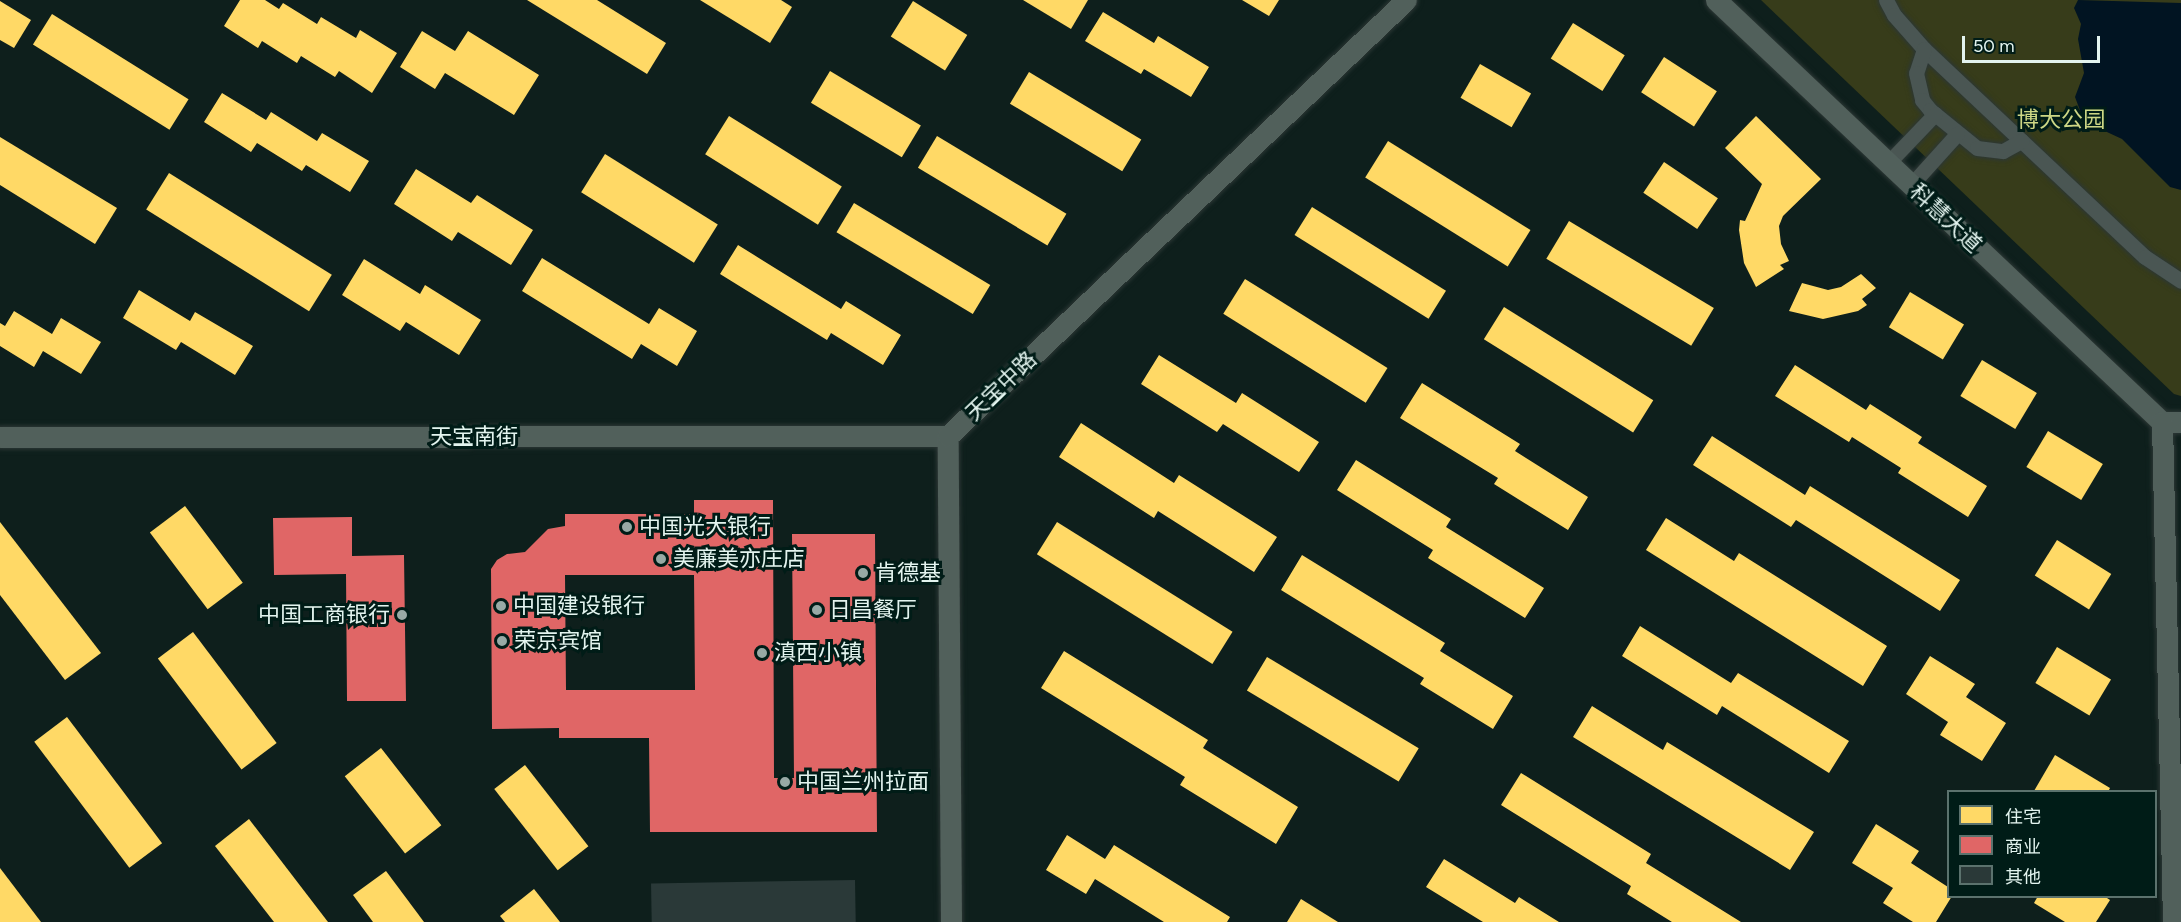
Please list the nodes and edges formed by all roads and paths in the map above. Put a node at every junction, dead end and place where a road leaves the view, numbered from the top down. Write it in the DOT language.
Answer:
graph roads {
  1 [pos="1406,0"];
  2 [pos="1716,0"];
  3 [pos="1886,0"];
  4 [pos="1924,50"];
  5 [pos="1935,114"];
  6 [pos="1957,134"];
  7 [pos="2022,141"];
  8 [pos="1888,163"];
  9 [pos="1911,185"];
  10 [pos="2181,281"];
  11 [pos="2172,422"];
  12 [pos="948,436"];
  13 [pos="0,437"];
  14 [pos="951,922"];
  15 [pos="2173,922"];
  1 -- 12 [label="street, 天宝中路"];
  2 -- 8 [label="street, 科慧大道"];
  3 -- 4 [label="street"];
  4 -- 5 [label="street"];
  4 -- 7 [label="street"];
  5 -- 6 [label="street"];
  5 -- 8 [label="street"];
  6 -- 7 [label="street"];
  6 -- 9 [label="street"];
  7 -- 10 [label="street"];
  8 -- 9 [label="street, 科慧大道"];
  9 -- 11 [label="street, 科慧大道"];
  11 -- 15 [label="street"];
  12 -- 13 [label="street, 天宝南街"];
  12 -- 14 [label="street, 天宝中路"];
}
